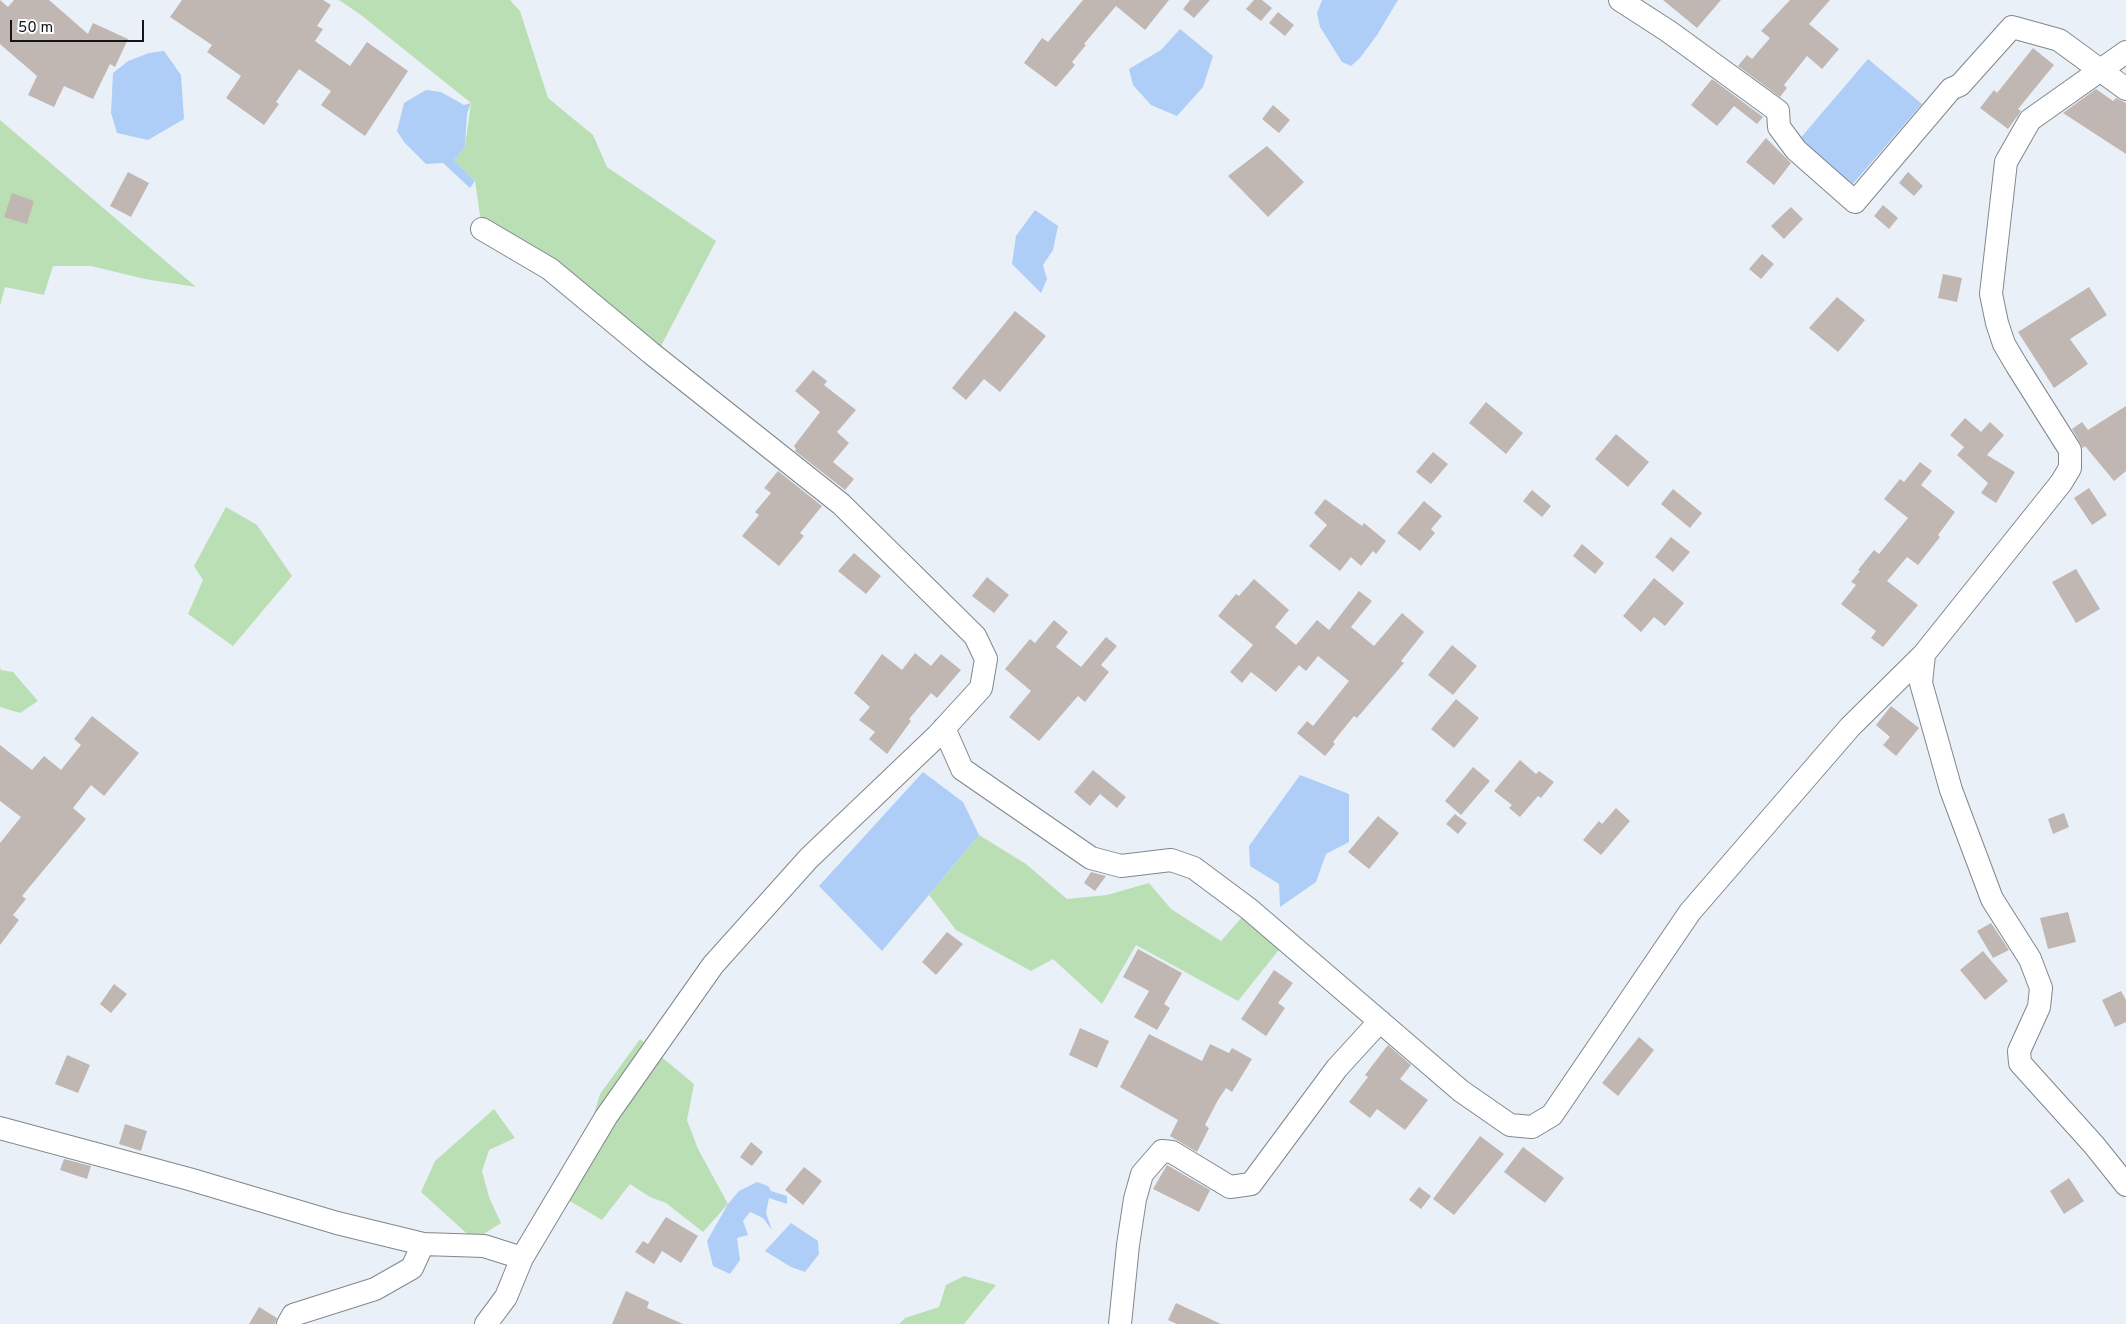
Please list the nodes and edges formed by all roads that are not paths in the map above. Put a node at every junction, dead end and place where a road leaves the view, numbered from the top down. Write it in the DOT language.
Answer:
graph roads {
  1 [pos="1620,0"];
  2 [pos="2126,52"];
  3 [pos="2102,70"];
  4 [pos="2126,89"];
  5 [pos="482,229"];
  6 [pos="1924,654"];
  7 [pos="944,728"];
  8 [pos="1380,1021"];
  9 [pos="0,1128"];
  10 [pos="2126,1185"];
  11 [pos="423,1244"];
  12 [pos="522,1258"];
  13 [pos="288,1324"];
  14 [pos="486,1324"];
  15 [pos="1120,1324"];
  1 -- 3 [label="street"];
  2 -- 3 [label="street"];
  3 -- 4 [label="street"];
  3 -- 6 [label="street"];
  5 -- 7 [label="street"];
  6 -- 8 [label="street"];
  6 -- 10 [label="street"];
  7 -- 8 [label="street"];
  7 -- 12 [label="street"];
  8 -- 15 [label="street"];
  9 -- 11 [label="street"];
  11 -- 12 [label="street"];
  11 -- 13 [label="street"];
  12 -- 14 [label="street"];
}
